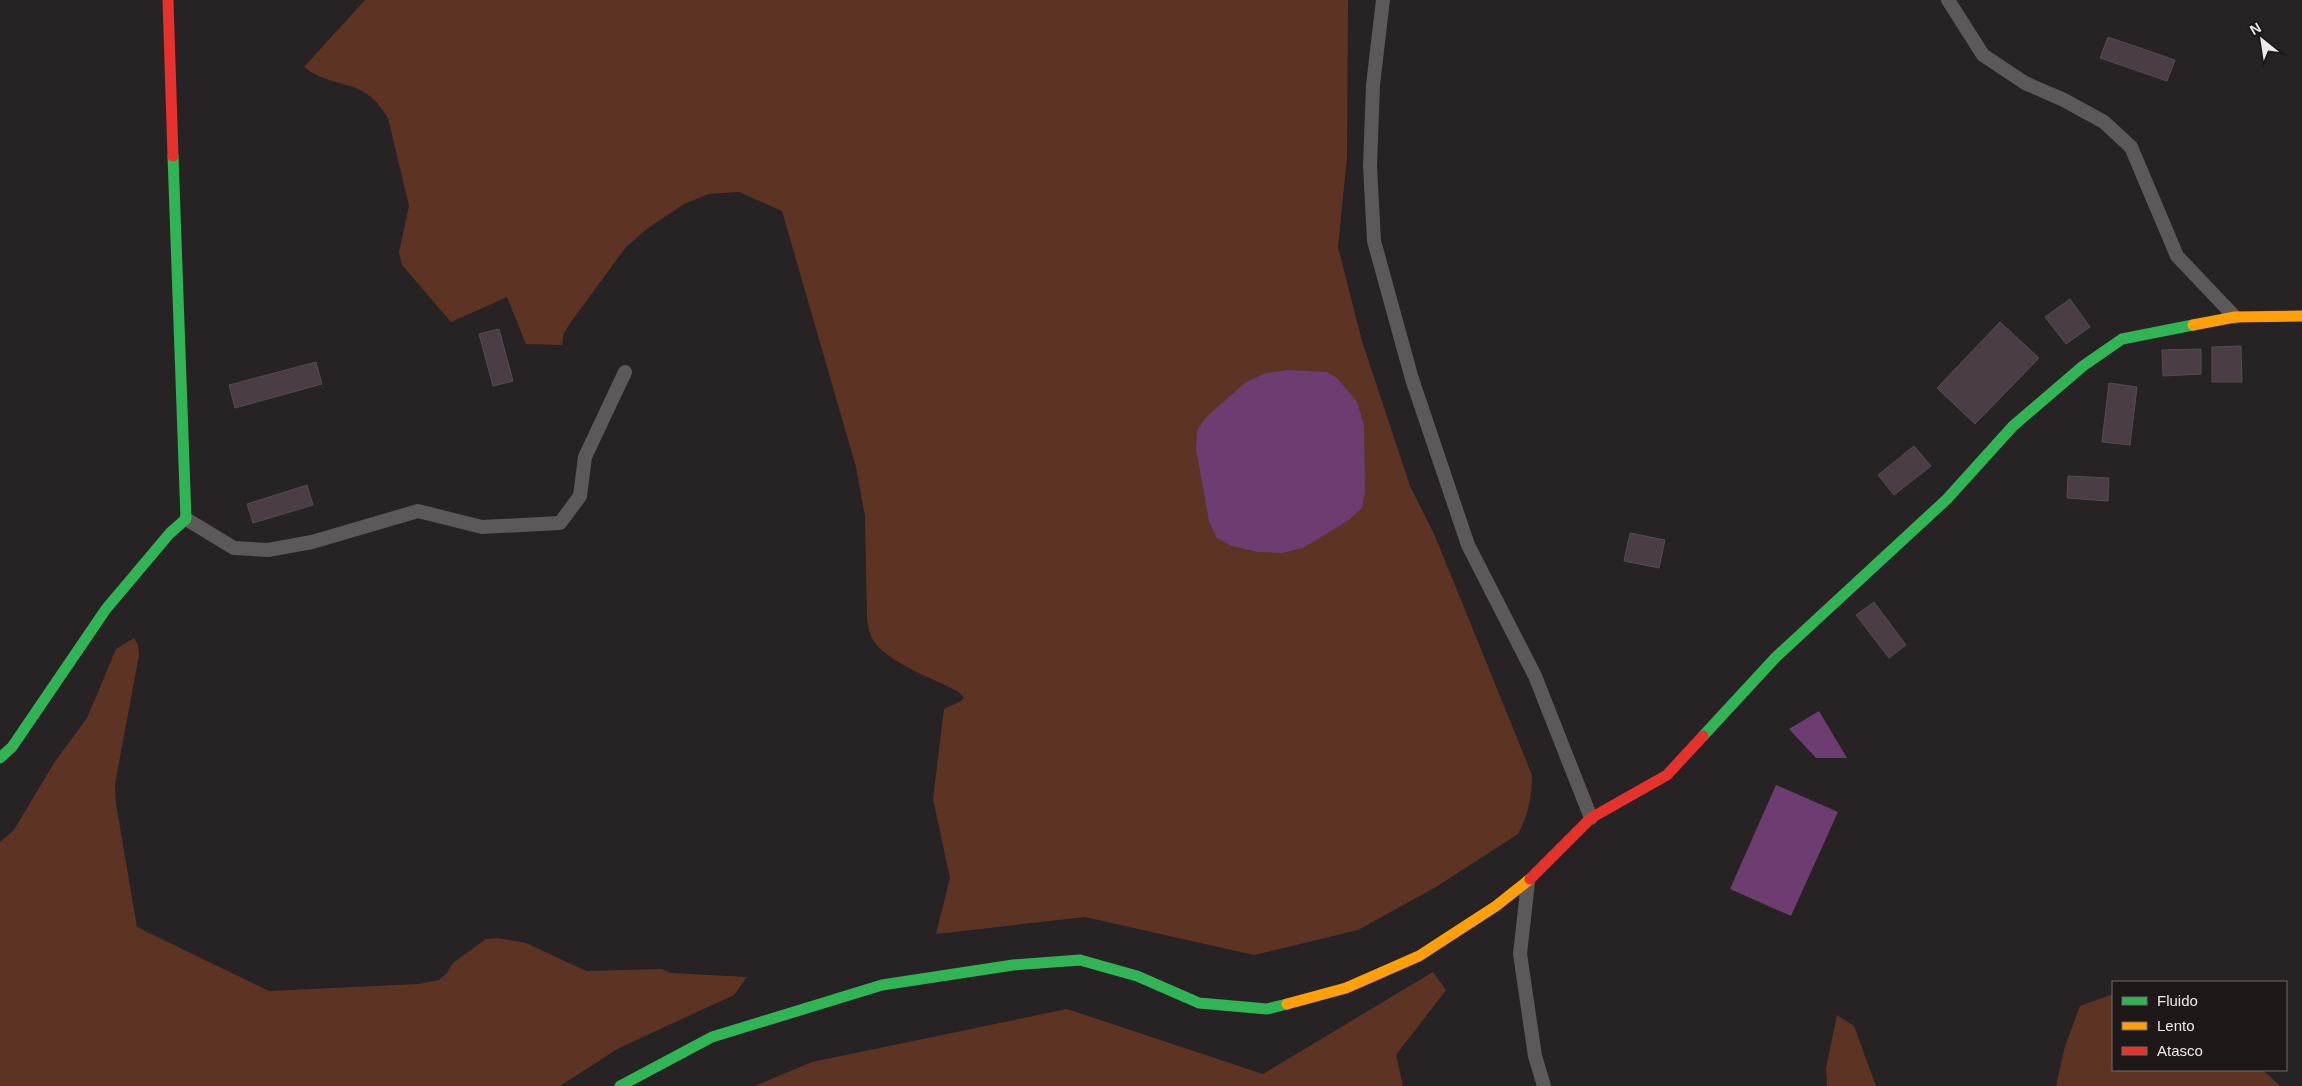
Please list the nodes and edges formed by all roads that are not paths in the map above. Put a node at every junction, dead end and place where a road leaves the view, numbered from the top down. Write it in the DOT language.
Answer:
graph roads {
  1 [pos="168,0"];
  2 [pos="1383,0"];
  3 [pos="1948,0"];
  4 [pos="2302,316"];
  5 [pos="2234,317"];
  6 [pos="625,372"];
  7 [pos="186,518"];
  8 [pos="0,758"];
  9 [pos="1591,818"];
  10 [pos="1528,881"];
  11 [pos="1535,1056"];
  12 [pos="620,1086"];
  13 [pos="1536,1086"];
  14 [pos="1544,1086"];
  1 -- 7 [label="street"];
  2 -- 9 [label="lane"];
  3 -- 5 [label="lane"];
  4 -- 5 [label="street"];
  5 -- 9 [label="street"];
  6 -- 7 [label="lane"];
  7 -- 8 [label="street"];
  9 -- 10 [label="street"];
  10 -- 11 [label="lane"];
  10 -- 12 [label="street"];
  11 -- 13 [label="lane"];
  11 -- 14 [label="lane"];
}
